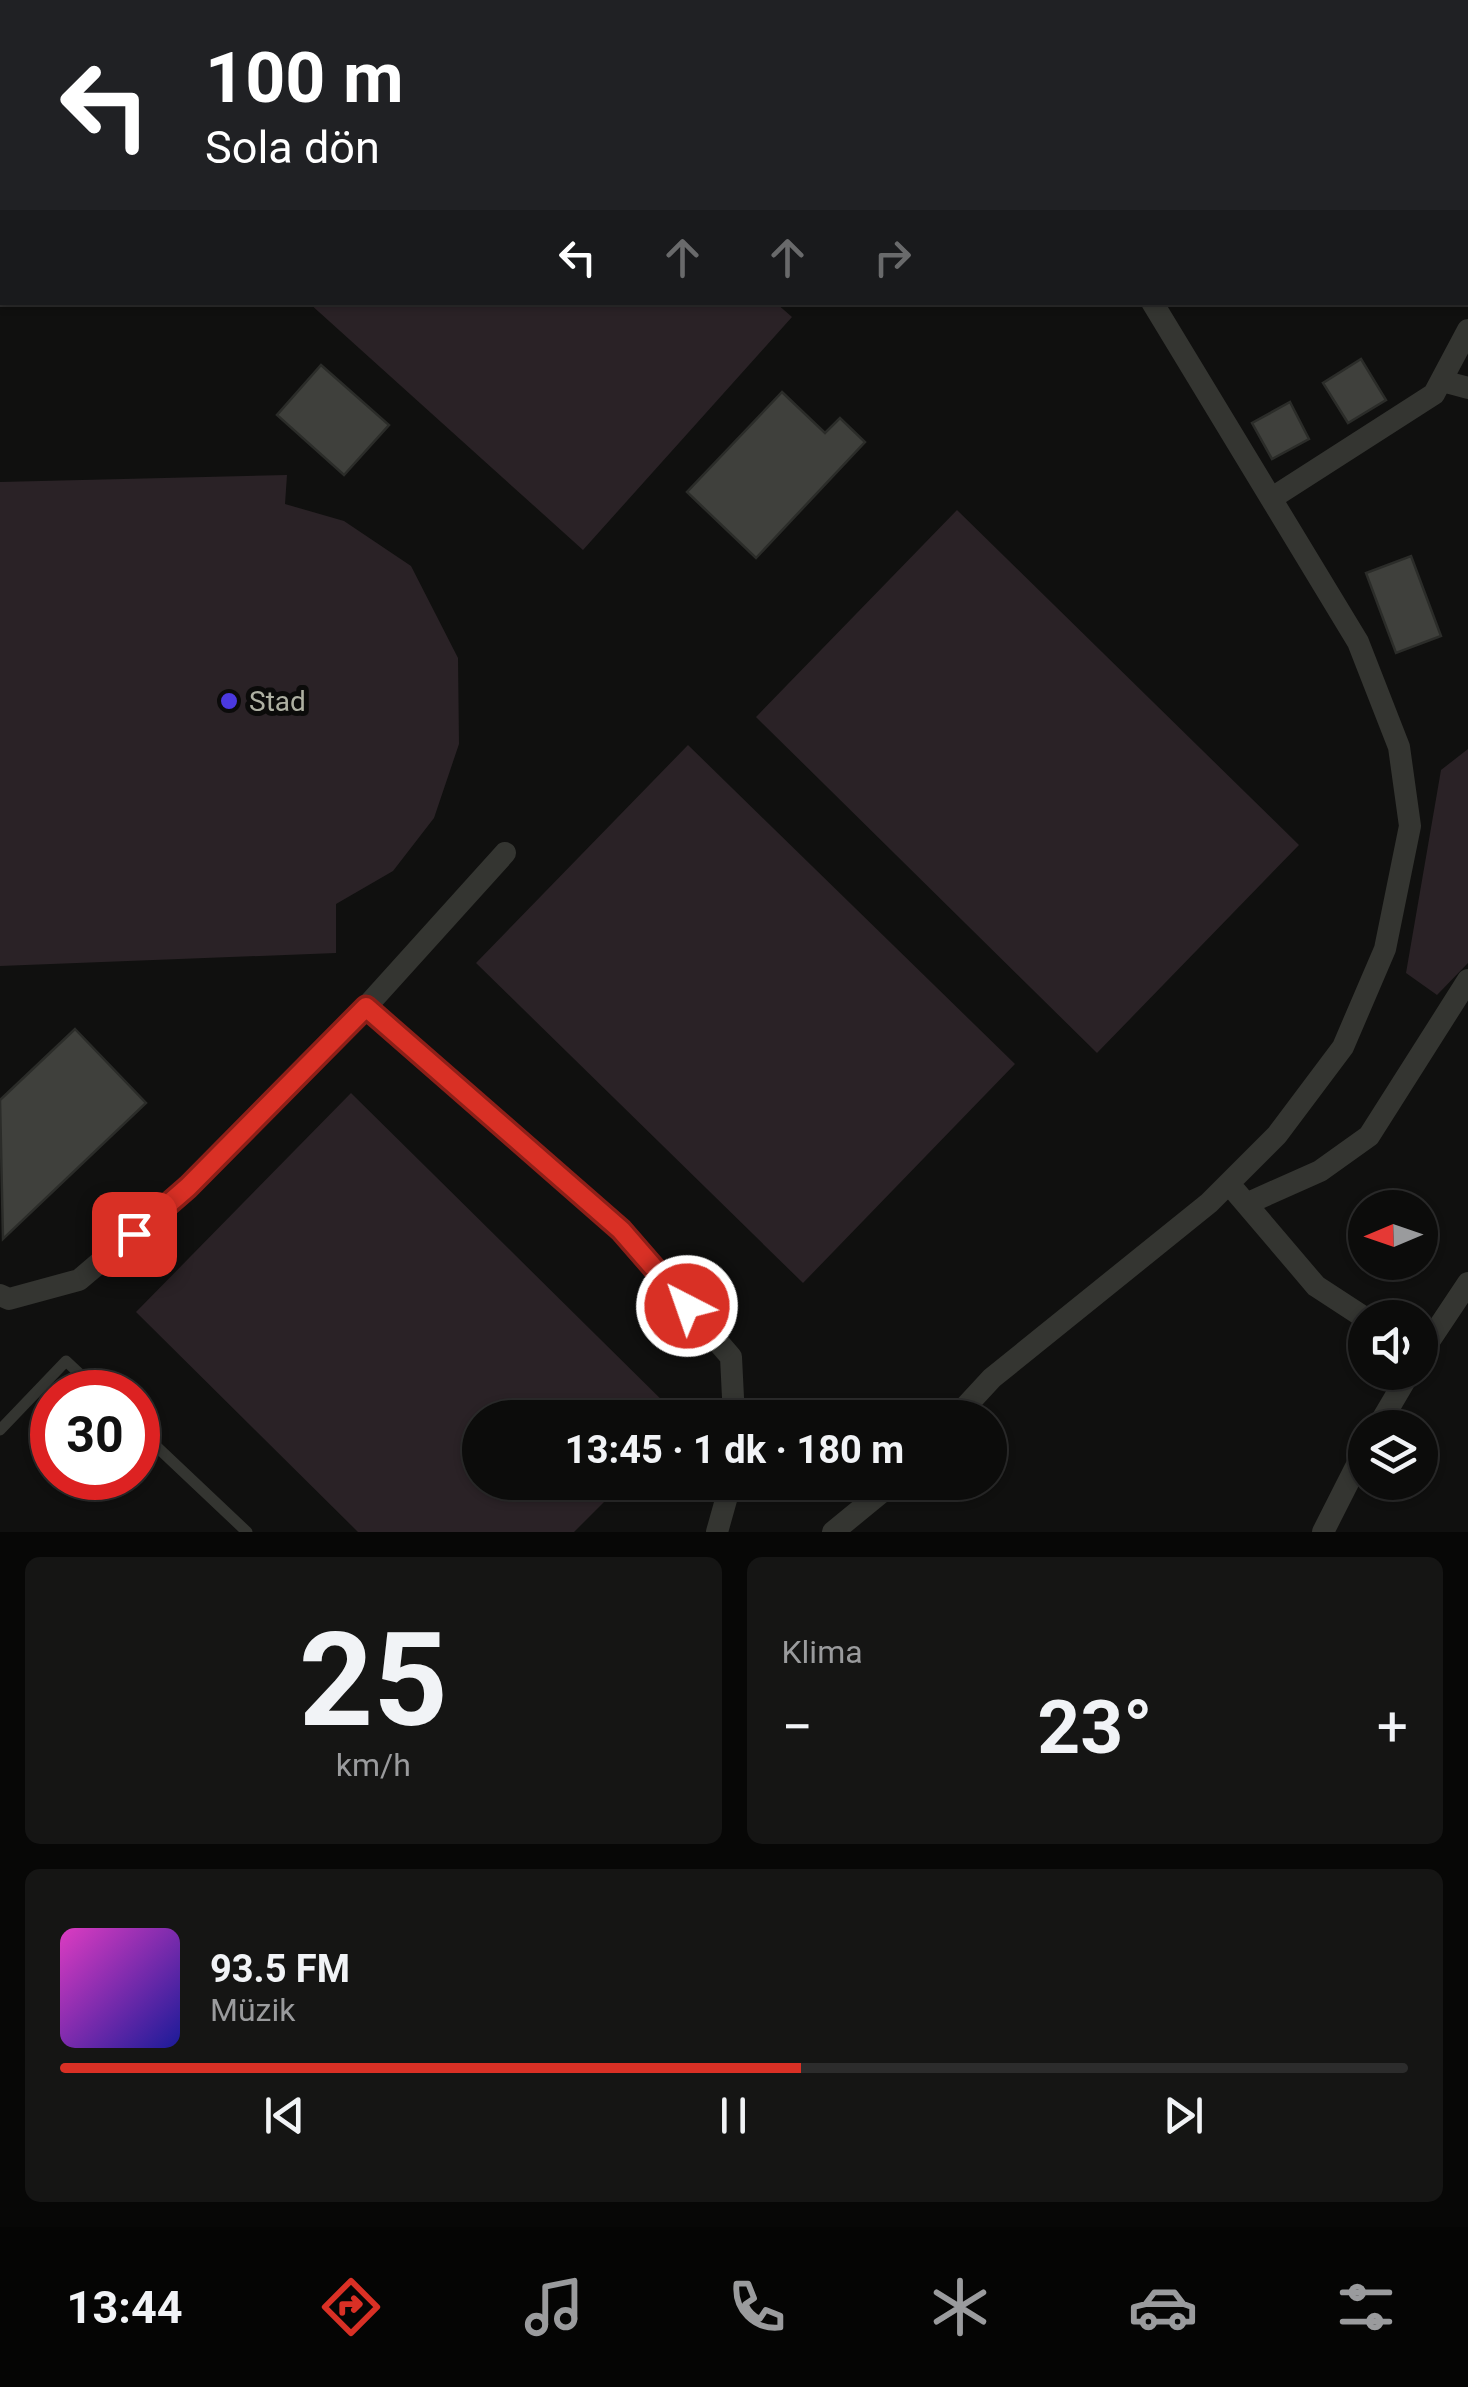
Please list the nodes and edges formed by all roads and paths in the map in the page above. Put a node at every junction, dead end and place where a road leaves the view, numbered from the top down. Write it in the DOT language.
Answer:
graph roads {
  1 [pos="1154,305"];
  2 [pos="1468,330"];
  3 [pos="1442,381"];
  4 [pos="1468,388"];
  5 [pos="1272,498"];
  6 [pos="505,853"];
  7 [pos="1468,980"];
  8 [pos="366,1007"];
  9 [pos="1228,1184"];
  10 [pos="1246,1204"];
  11 [pos="1468,1283"];
  12 [pos="0,1295"];
  13 [pos="1348,1307"];
  14 [pos="1438,1327"];
  15 [pos="57,1370"];
  16 [pos="76,1370"];
  17 [pos="30,1399"];
  18 [pos="733,1400"];
  19 [pos="972,1400"];
  20 [pos="0,1430"];
  21 [pos="160,1449"];
  22 [pos="1348,1482"];
  23 [pos="726,1500"];
  24 [pos="872,1500"];
  25 [pos="247,1532"];
  26 [pos="717,1532"];
  27 [pos="833,1532"];
  28 [pos="1322,1532"];
  1 -- 5 [label="street"];
  2 -- 3 [label="street"];
  3 -- 4 [label="street"];
  3 -- 5 [label="street"];
  5 -- 9 [label="street"];
  6 -- 8 [label="street"];
  7 -- 10 [label="street"];
  8 -- 12 [label="street"];
  8 -- 18 [label="street"];
  9 -- 10 [label="street"];
  9 -- 19 [label="street"];
  10 -- 13 [label="street"];
  11 -- 14 [label="street"];
  15 -- 16 [label="lane"];
  17 -- 20 [label="lane"];
  21 -- 25 [label="lane"];
  22 -- 28 [label="street"];
  23 -- 26 [label="street"];
  24 -- 27 [label="street"];
}
